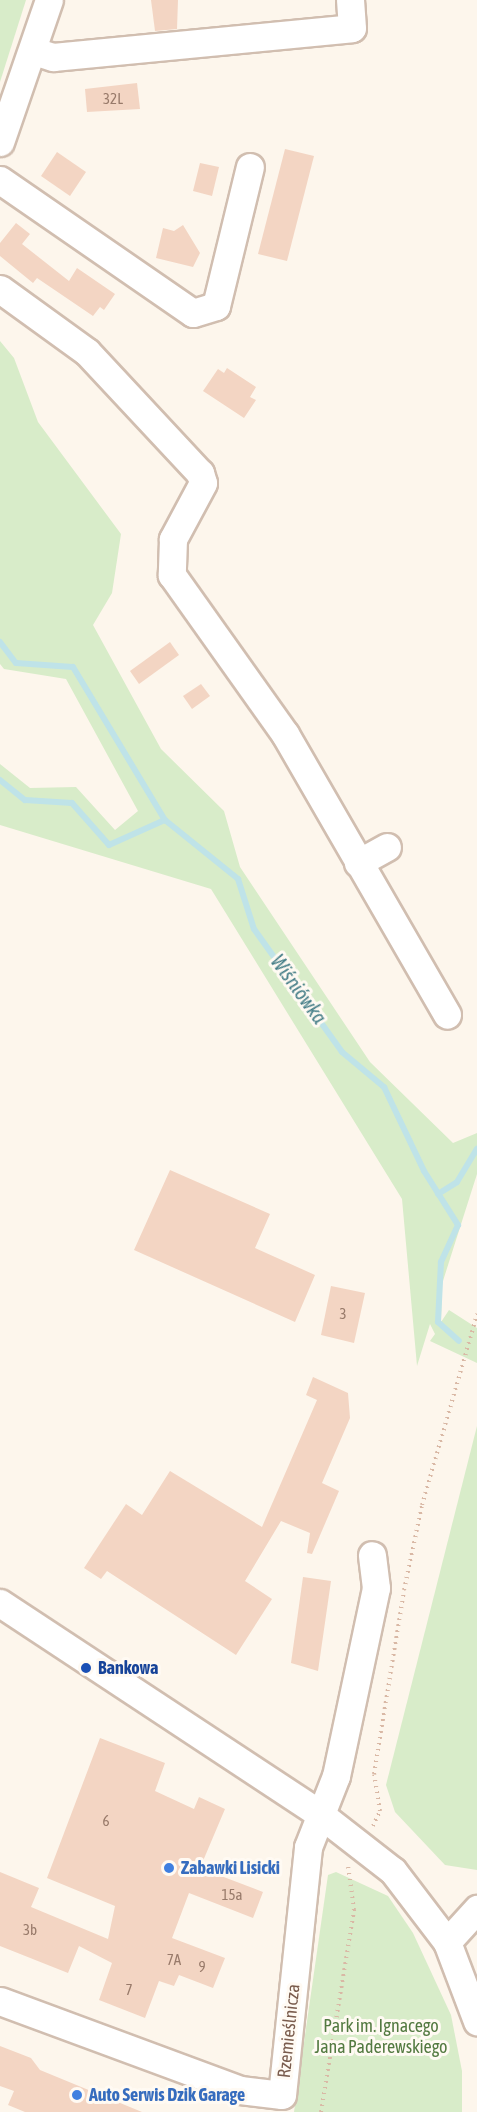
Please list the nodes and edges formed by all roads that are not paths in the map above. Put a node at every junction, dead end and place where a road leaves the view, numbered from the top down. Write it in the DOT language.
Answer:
graph roads {
  1 [pos="49,0"];
  2 [pos="350,0"];
  3 [pos="34,51"];
  4 [pos="0,142"];
  5 [pos="250,167"];
  6 [pos="0,180"];
  7 [pos="0,289"];
  8 [pos="387,847"];
  9 [pos="358,863"];
  10 [pos="447,1015"];
  11 [pos="372,1555"];
  12 [pos="0,1603"];
  13 [pos="321,1815"];
  14 [pos="477,1909"];
  15 [pos="447,1942"];
  16 [pos="0,2001"];
  17 [pos="477,2021"];
  1 -- 3 [label="street"];
  2 -- 3 [label="street"];
  3 -- 4 [label="street"];
  5 -- 6 [label="street"];
  7 -- 9 [label="street"];
  8 -- 9 [label="street"];
  9 -- 10 [label="street"];
  11 -- 13 [label="street"];
  12 -- 13 [label="street"];
  13 -- 15 [label="street"];
  13 -- 16 [label="street, Rzemieślnicza"];
  14 -- 15 [label="street"];
  15 -- 17 [label="street"];
}
